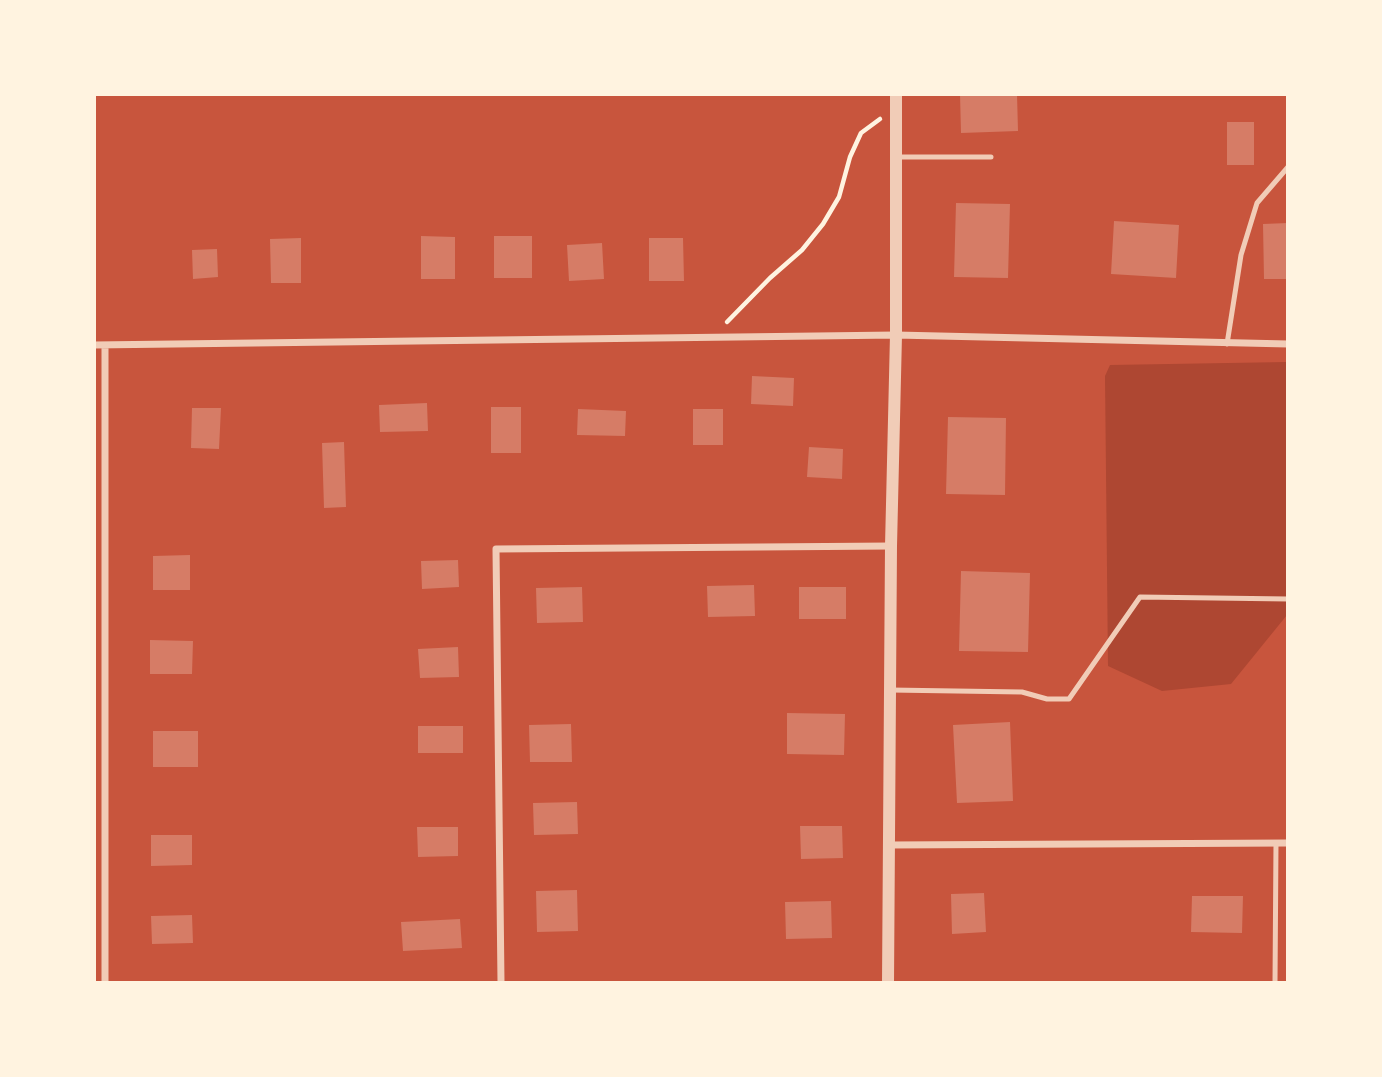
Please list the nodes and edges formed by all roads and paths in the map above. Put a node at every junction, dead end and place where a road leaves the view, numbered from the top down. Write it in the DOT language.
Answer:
graph roads {
  1 [pos="896,94"];
  2 [pos="896,115"];
  3 [pos="896,157"];
  4 [pos="991,157"];
  5 [pos="1287,167"];
  6 [pos="896,335"];
  7 [pos="711,337"];
  8 [pos="1227,344"];
  9 [pos="1287,344"];
  10 [pos="94,345"];
  11 [pos="105,345"];
  12 [pos="891,546"];
  13 [pos="1287,599"];
  14 [pos="890,690"];
  15 [pos="1276,843"];
  16 [pos="1287,843"];
  17 [pos="889,845"];
  18 [pos="105,982"];
  19 [pos="501,982"];
  20 [pos="888,982"];
  21 [pos="1275,982"];
  1 -- 2 [label="street"];
  2 -- 3 [label="street"];
  2 -- 7 [label="path"];
  3 -- 4 [label="lane"];
  3 -- 6 [label="street"];
  5 -- 8 [label="lane"];
  6 -- 7 [label="street"];
  6 -- 8 [label="street"];
  6 -- 12 [label="street"];
  7 -- 11 [label="street"];
  8 -- 9 [label="street"];
  10 -- 11 [label="street"];
  11 -- 18 [label="street"];
  12 -- 14 [label="street"];
  12 -- 19 [label="street"];
  13 -- 14 [label="lane"];
  14 -- 17 [label="street"];
  15 -- 16 [label="street"];
  15 -- 17 [label="street"];
  15 -- 21 [label="lane"];
  17 -- 20 [label="street"];
}
